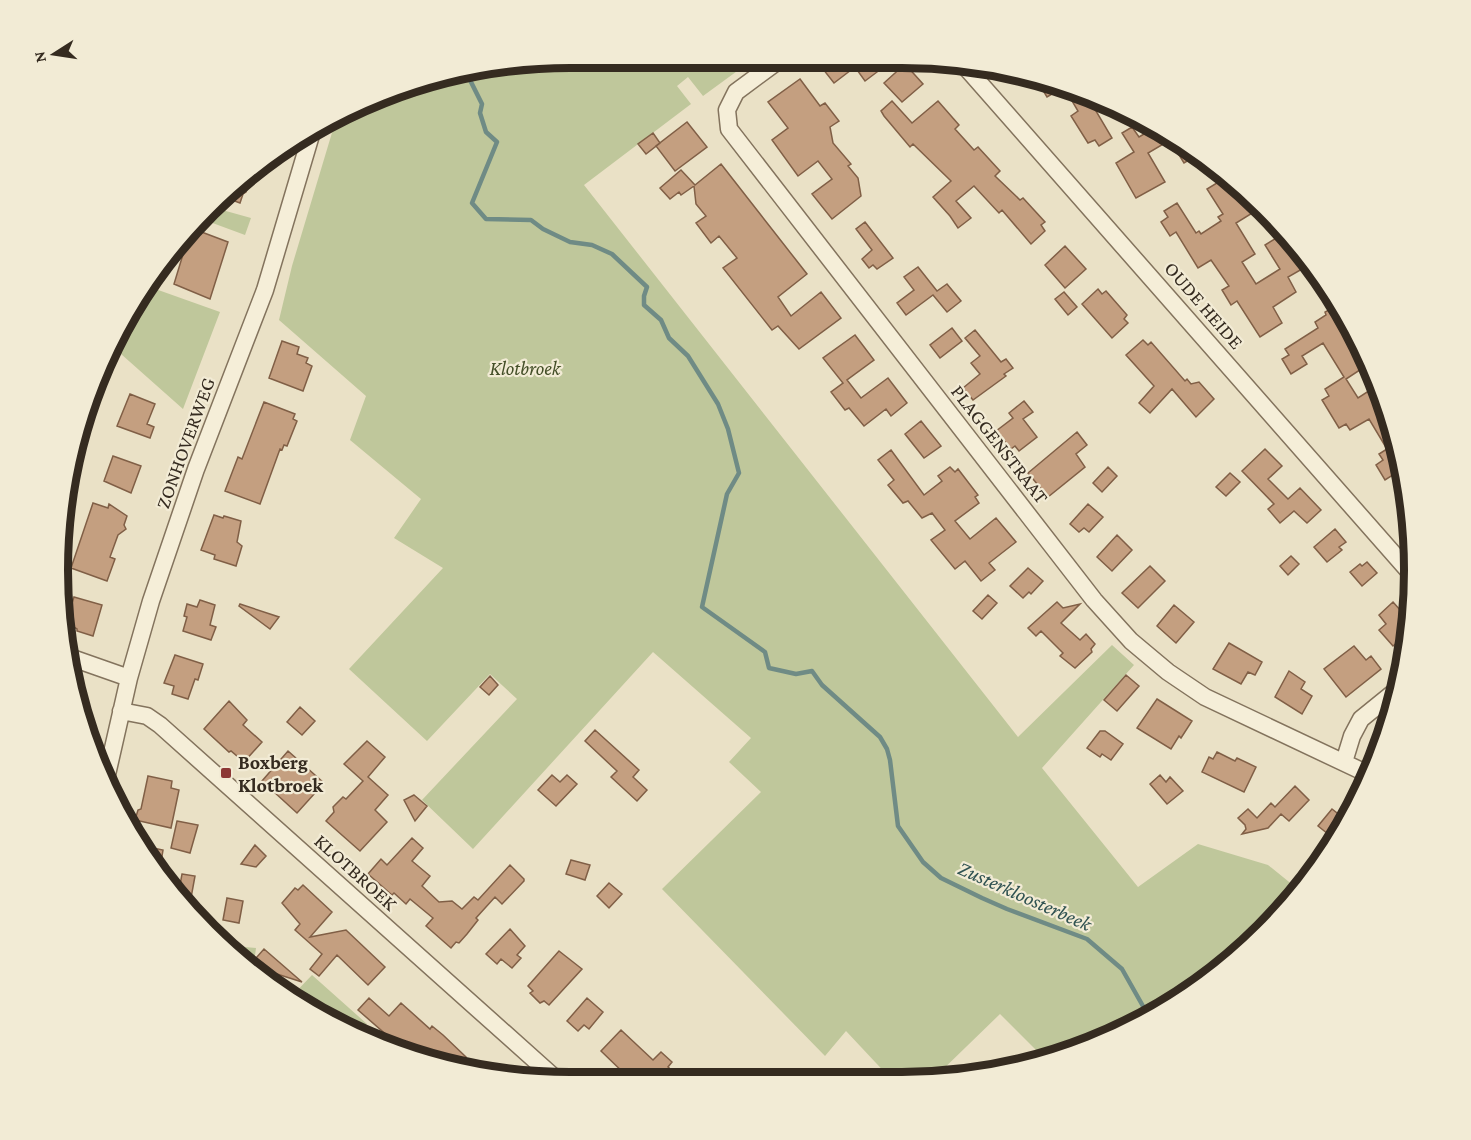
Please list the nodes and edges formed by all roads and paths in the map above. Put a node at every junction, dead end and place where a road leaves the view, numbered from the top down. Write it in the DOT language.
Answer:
graph roads {
  1 [pos="768,68"];
  2 [pos="970,73"];
  3 [pos="309,141"];
  4 [pos="1404,565"];
  5 [pos="76,659"];
  6 [pos="129,678"];
  7 [pos="1386,698"];
  8 [pos="121,711"];
  9 [pos="1344,762"];
  10 [pos="108,768"];
  11 [pos="1361,771"];
  12 [pos="549,1071"];
  1 -- 9 [label="street, PLAGGENSTRAAT"];
  2 -- 4 [label="street, OUDE HEIDE"];
  3 -- 6 [label="street, ZONHOVERWEG"];
  5 -- 6 [label="street"];
  6 -- 8 [label="street, ZONHOVERWEG"];
  7 -- 9 [label="street"];
  8 -- 10 [label="street, ZONHOVERWEG"];
  8 -- 12 [label="street, KLOTBROEK"];
  9 -- 11 [label="street, PLAGGENSTRAAT"];
}
